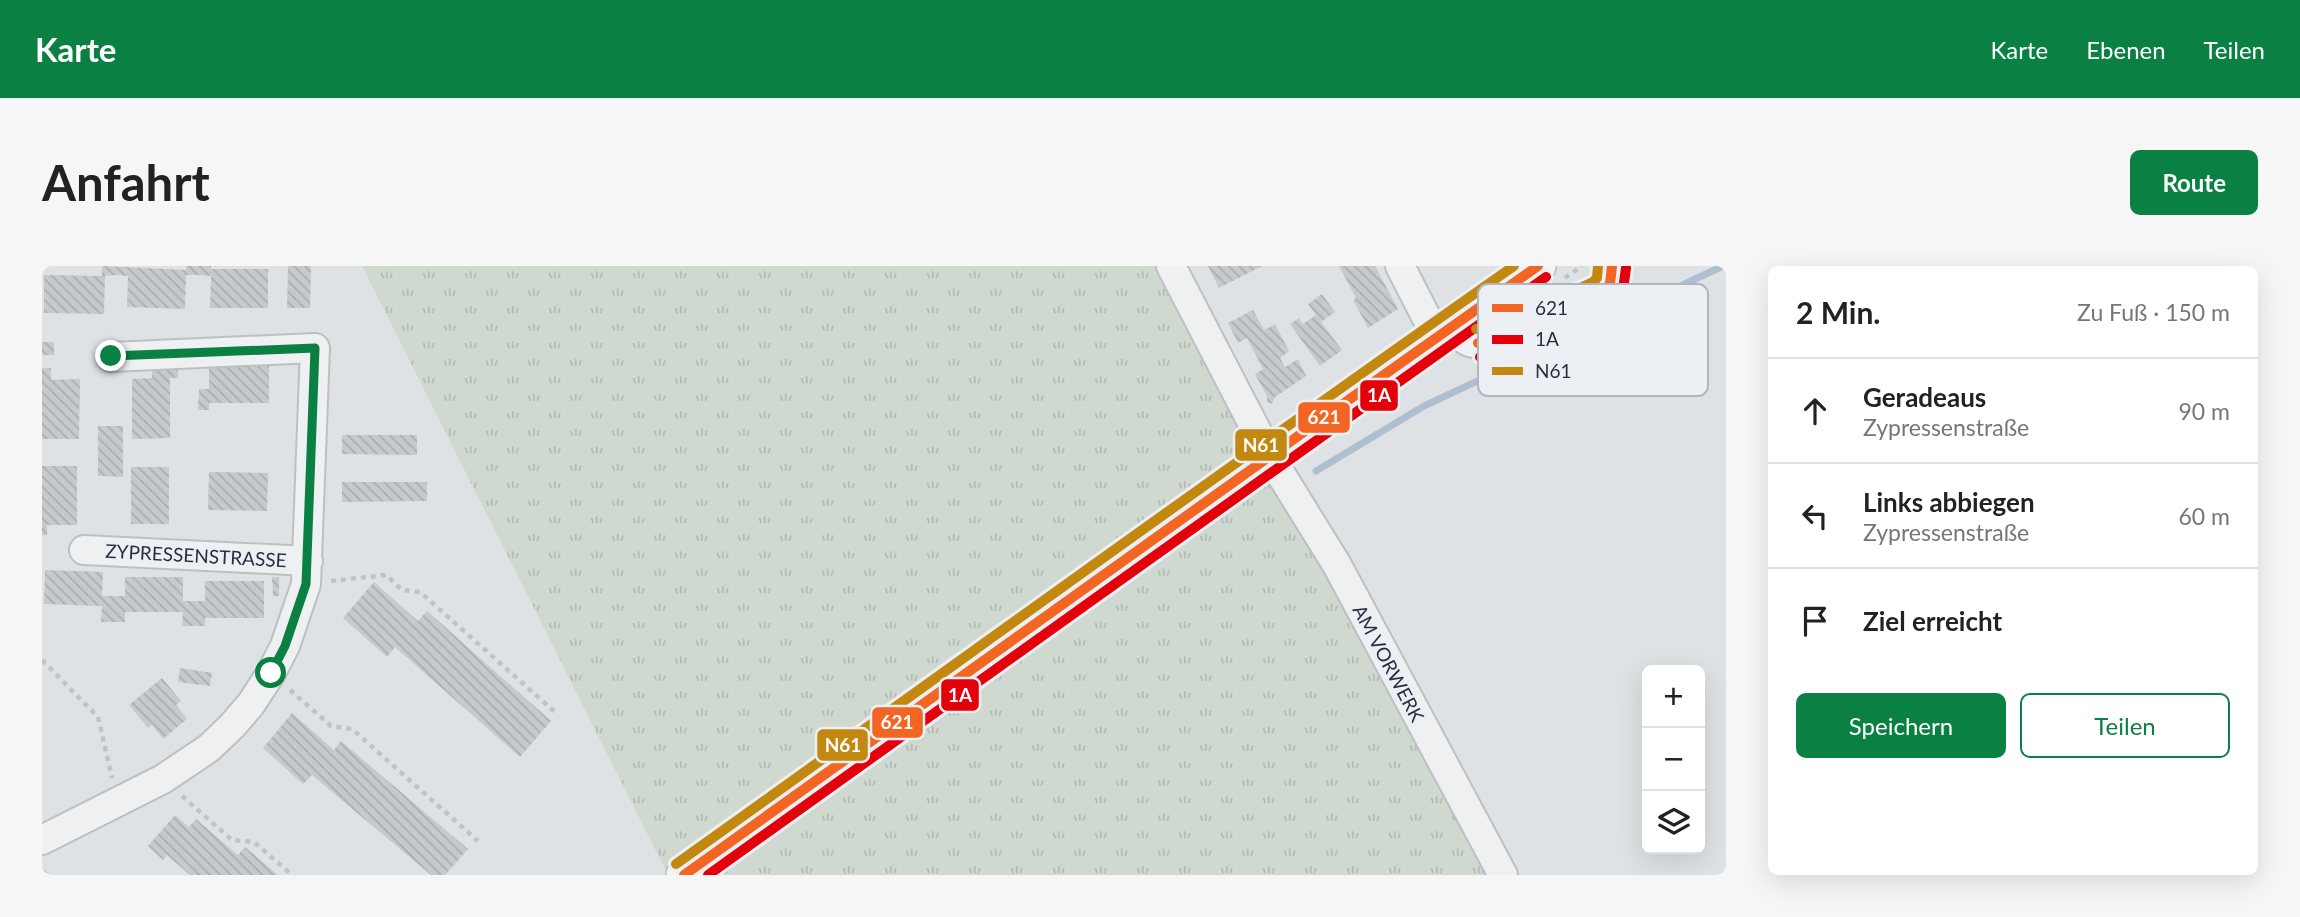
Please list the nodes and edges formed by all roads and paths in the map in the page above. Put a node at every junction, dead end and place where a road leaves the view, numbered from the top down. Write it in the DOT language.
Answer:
graph roads {
  1 [pos="1171,266"];
  2 [pos="1399,266"];
  3 [pos="1538,266"];
  4 [pos="1612,266"];
  5 [pos="1513,284"];
  6 [pos="1611,284"];
  7 [pos="1478,309"];
  8 [pos="1445,332"];
  9 [pos="1478,343"];
  10 [pos="111,356"];
  11 [pos="1269,455"];
  12 [pos="83,550"];
  13 [pos="307,572"];
  14 [pos="42,660"];
  15 [pos="271,673"];
  16 [pos="555,712"];
  17 [pos="163,779"];
  18 [pos="117,803"];
  19 [pos="42,840"];
  20 [pos="478,841"];
  21 [pos="42,871"];
  22 [pos="47,875"];
  23 [pos="292,875"];
  24 [pos="684,875"];
  25 [pos="1503,875"];
  1 -- 11 [label="street, AM VORWERK"];
  2 -- 8 [label="street"];
  3 -- 5 [label="main road"];
  4 -- 6 [label="street"];
  7 -- 8 [label="main road"];
  8 -- 9 [label="street"];
  8 -- 11 [label="main road"];
  10 -- 13 [label="street, ZYPRESSENSTRASSE"];
  11 -- 24 [label="main road"];
  11 -- 25 [label="street, AM VORWERK"];
  12 -- 13 [label="street, ZYPRESSENSTRASSE"];
  13 -- 15 [label="street, ZYPRESSENSTRASSE"];
  13 -- 16 [label="path"];
  14 -- 18 [label="path"];
  15 -- 17 [label="street, ZYPRESSENSTRASSE"];
  15 -- 20 [label="path"];
  17 -- 18 [label="street, ZYPRESSENSTRASSE"];
  17 -- 23 [label="path"];
  18 -- 19 [label="street, ZYPRESSENSTRASSE"];
  21 -- 22 [label="path"];
}
